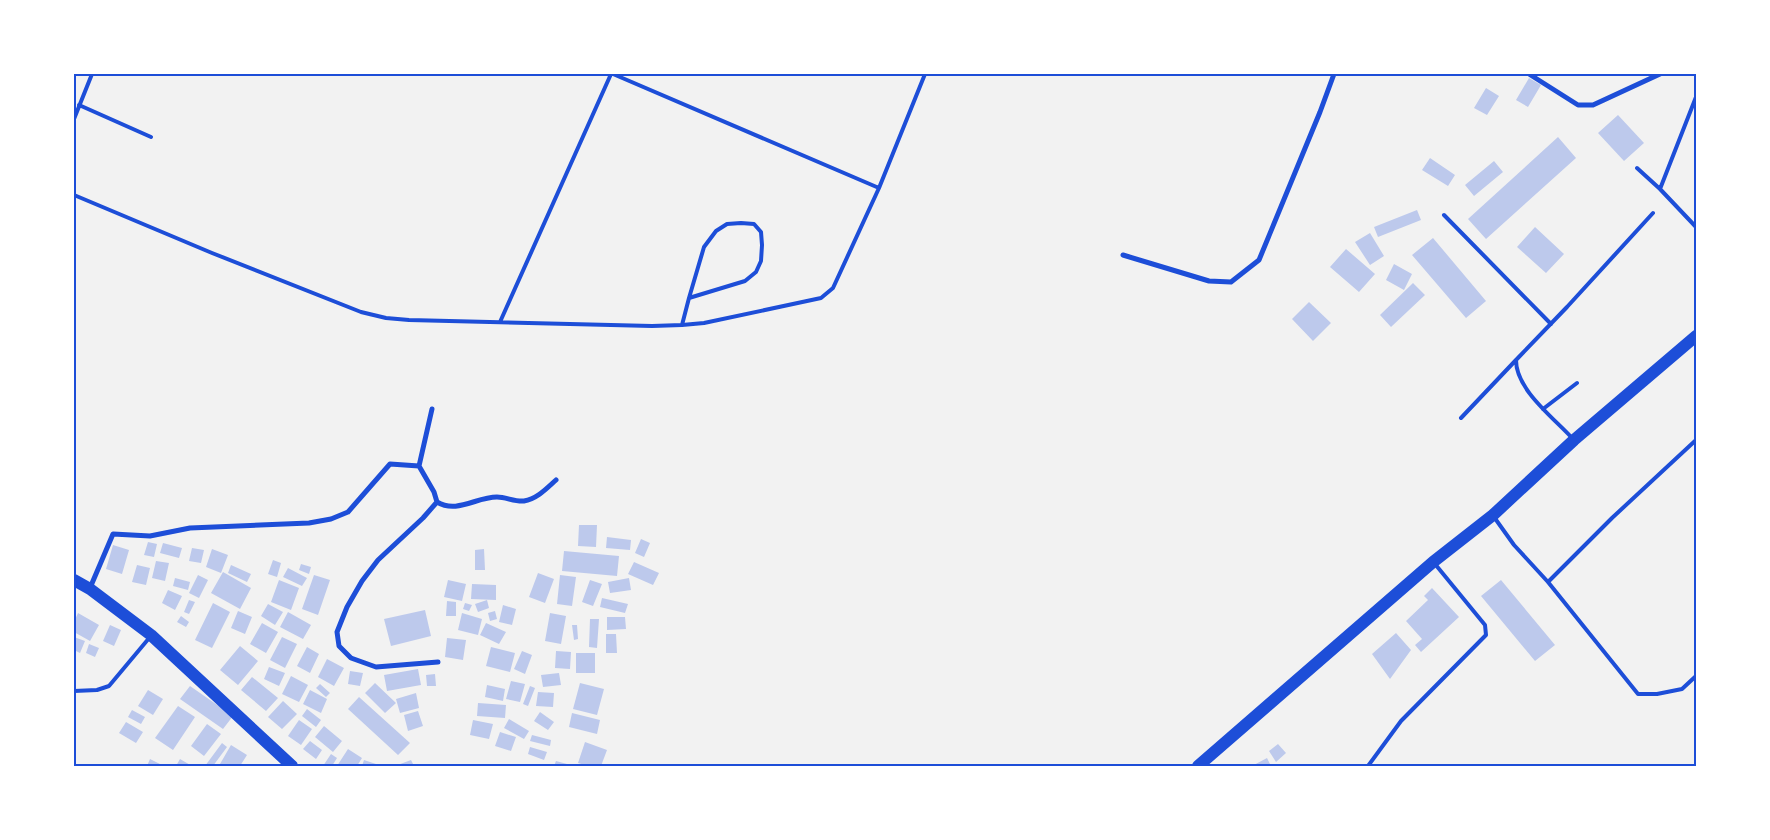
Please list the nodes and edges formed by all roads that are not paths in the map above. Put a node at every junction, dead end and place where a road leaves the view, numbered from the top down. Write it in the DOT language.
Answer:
graph roads {
  1 [pos="92,74"];
  2 [pos="612,74"];
  3 [pos="925,74"];
  4 [pos="1334,74"];
  5 [pos="1529,74"];
  6 [pos="1660,74"];
  7 [pos="1696,97"];
  8 [pos="79,105"];
  9 [pos="74,119"];
  10 [pos="152,137"];
  11 [pos="1636,168"];
  12 [pos="879,188"];
  13 [pos="1660,189"];
  14 [pos="74,195"];
  15 [pos="1653,213"];
  16 [pos="1444,215"];
  17 [pos="1696,227"];
  18 [pos="1123,255"];
  19 [pos="689,298"];
  20 [pos="500,322"];
  21 [pos="1551,324"];
  22 [pos="682,325"];
  23 [pos="1696,336"];
  24 [pos="1516,360"];
  25 [pos="1577,383"];
  26 [pos="432,409"];
  27 [pos="1543,409"];
  28 [pos="1461,418"];
  29 [pos="1574,440"];
  30 [pos="1696,440"];
  31 [pos="419,466"];
  32 [pos="556,480"];
  33 [pos="437,502"];
  34 [pos="1493,515"];
  35 [pos="1433,562"];
  36 [pos="74,580"];
  37 [pos="1548,582"];
  38 [pos="90,589"];
  39 [pos="151,635"];
  40 [pos="438,662"];
  41 [pos="1696,676"];
  42 [pos="74,691"];
  43 [pos="292,766"];
  44 [pos="1198,766"];
  45 [pos="1368,766"];
  1 -- 8 [label="lane"];
  2 -- 12 [label="lane"];
  2 -- 20 [label="lane"];
  3 -- 12 [label="lane"];
  4 -- 18 [label="street"];
  5 -- 6 [label="street"];
  7 -- 13 [label="lane"];
  8 -- 9 [label="lane"];
  8 -- 10 [label="lane"];
  11 -- 13 [label="lane"];
  12 -- 22 [label="lane"];
  13 -- 17 [label="lane"];
  14 -- 20 [label="lane"];
  15 -- 21 [label="lane"];
  16 -- 21 [label="lane"];
  19 -- 19 [label="lane"];
  19 -- 22 [label="lane"];
  20 -- 22 [label="lane"];
  21 -- 24 [label="lane"];
  23 -- 29 [label="main road"];
  24 -- 27 [label="lane"];
  24 -- 28 [label="lane"];
  25 -- 27 [label="lane"];
  26 -- 31 [label="street"];
  27 -- 29 [label="lane"];
  29 -- 34 [label="main road"];
  30 -- 37 [label="lane"];
  31 -- 33 [label="street"];
  31 -- 38 [label="street"];
  32 -- 33 [label="street"];
  33 -- 40 [label="street"];
  34 -- 35 [label="main road"];
  34 -- 37 [label="lane"];
  35 -- 44 [label="main road"];
  35 -- 45 [label="lane"];
  36 -- 38 [label="main road"];
  37 -- 41 [label="lane"];
  38 -- 39 [label="main road"];
  39 -- 42 [label="lane"];
  39 -- 43 [label="main road"];
}
